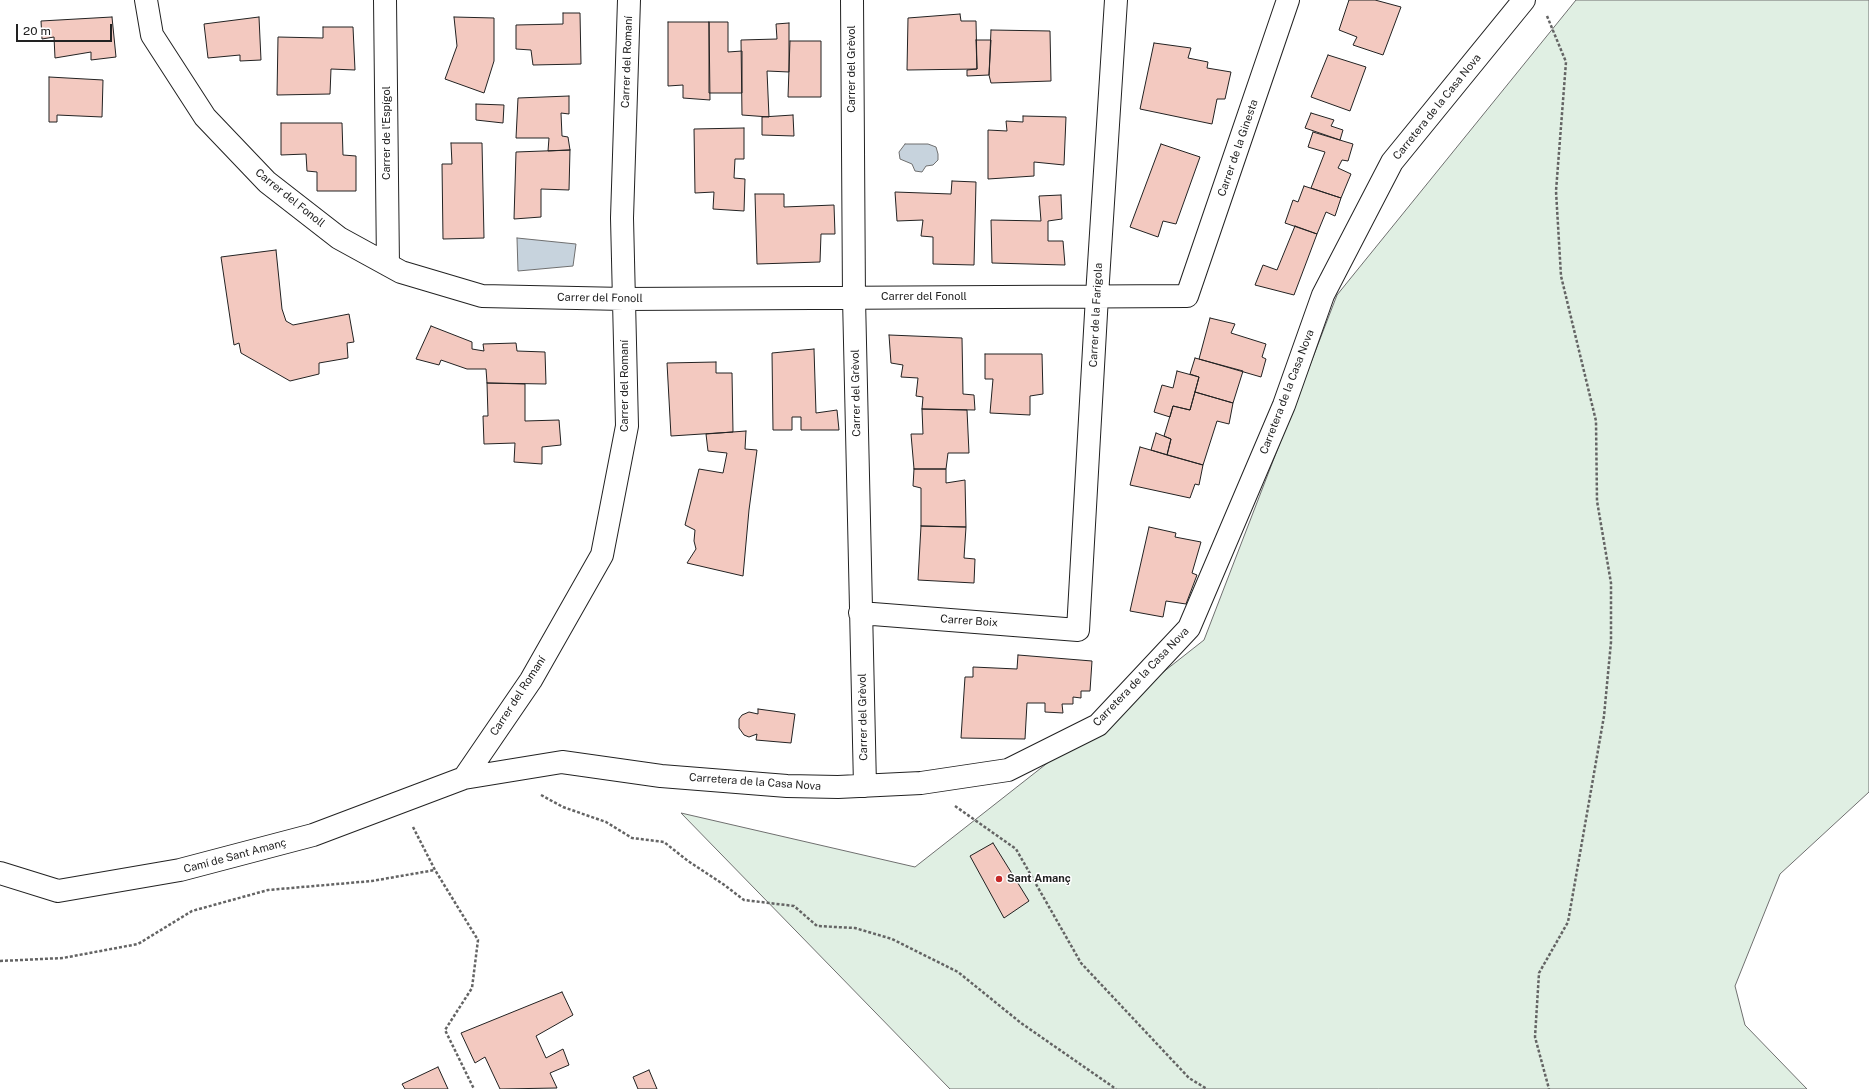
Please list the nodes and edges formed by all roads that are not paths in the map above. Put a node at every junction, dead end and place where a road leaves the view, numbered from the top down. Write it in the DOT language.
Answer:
graph roads {
  1 [pos="146,0"];
  2 [pos="386,0"];
  3 [pos="629,0"];
  4 [pos="852,0"];
  5 [pos="1116,0"];
  6 [pos="1288,0"];
  7 [pos="1524,0"];
  8 [pos="388,265"];
  9 [pos="1097,296"];
  10 [pos="1187,296"];
  11 [pos="854,298"];
  12 [pos="624,299"];
  13 [pos="860,613"];
  14 [pos="1078,630"];
  15 [pos="464,778"];
  16 [pos="865,786"];
  17 [pos="0,873"];
  1 -- 8 [label="street, Carrer del Fonoll"];
  2 -- 8 [label="street, Carrer de l'Espígol"];
  3 -- 12 [label="street, Carrer del Romaní"];
  4 -- 11 [label="street, Carrer del Grèvol"];
  5 -- 9 [label="street, Carrer de la Farigola"];
  6 -- 10 [label="street, Carrer de la Ginesta"];
  7 -- 16 [label="street, Carretera de la Casa Nova"];
  8 -- 12 [label="street, Carrer del Fonoll"];
  9 -- 10 [label="street, Carrer del Fonoll"];
  9 -- 11 [label="street, Carrer del Fonoll"];
  9 -- 14 [label="street, Carrer de la Farigola"];
  11 -- 12 [label="street, Carrer del Fonoll"];
  11 -- 13 [label="street, Carrer del Grèvol"];
  12 -- 15 [label="street, Carrer del Romaní"];
  13 -- 14 [label="street, Carrer Boix"];
  13 -- 16 [label="street, Carrer del Grèvol"];
  15 -- 16 [label="street, Carretera de la Casa Nova"];
  15 -- 17 [label="street, Camí de Sant Amanç"];
}
